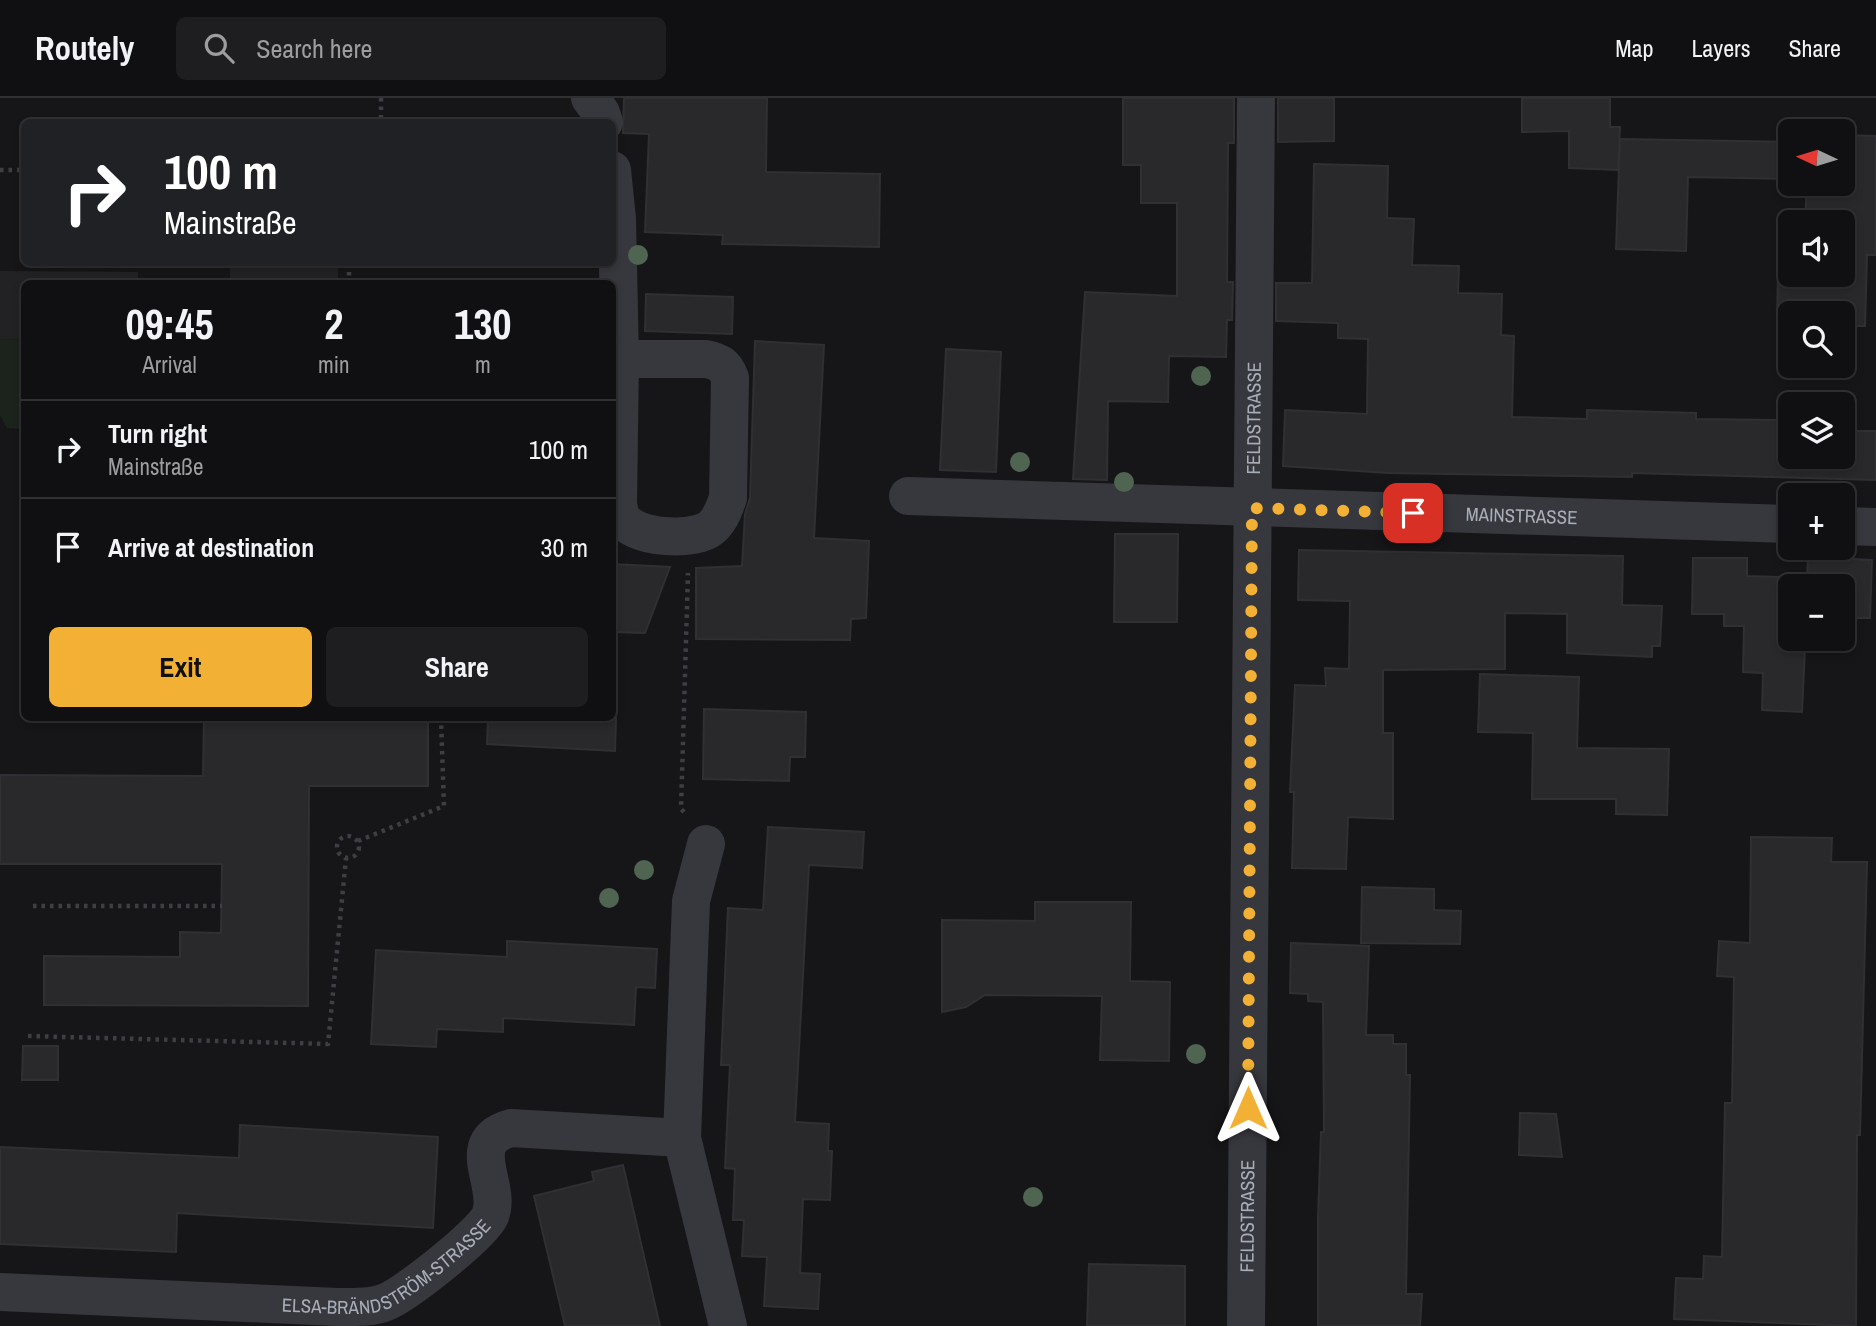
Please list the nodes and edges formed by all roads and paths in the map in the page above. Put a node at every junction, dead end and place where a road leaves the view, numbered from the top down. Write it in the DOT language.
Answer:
graph roads {
  1 [pos="381,98"];
  2 [pos="590,98"];
  3 [pos="1256,98"];
  4 [pos="381,119"];
  5 [pos="603,119"];
  6 [pos="0,170"];
  7 [pos="21,170"];
  8 [pos="616,209"];
  9 [pos="620,359"];
  10 [pos="908,496"];
  11 [pos="1252,508"];
  12 [pos="1778,524"];
  13 [pos="1855,526"];
  14 [pos="1876,527"];
  15 [pos="689,536"];
  16 [pos="441,721"];
  17 [pos="358,841"];
  18 [pos="706,844"];
  19 [pos="346,858"];
  20 [pos="33,906"];
  21 [pos="222,906"];
  22 [pos="28,1036"];
  23 [pos="682,1138"];
  24 [pos="0,1292"];
  25 [pos="727,1326"];
  26 [pos="1246,1326"];
  1 -- 4 [label="path"];
  2 -- 5 [label="street"];
  3 -- 11 [label="street, FELDSTRASSE"];
  6 -- 7 [label="path"];
  8 -- 9 [label="street"];
  9 -- 15 [label="street"];
  9 -- 15 [label="street"];
  10 -- 11 [label="street, MAINSTRASSE"];
  11 -- 12 [label="street, MAINSTRASSE"];
  11 -- 26 [label="street, FELDSTRASSE"];
  13 -- 14 [label="street"];
  15 -- 18 [label="path"];
  16 -- 17 [label="path"];
  17 -- 19 [label="path"];
  17 -- 19 [label="path"];
  18 -- 23 [label="street"];
  19 -- 22 [label="path"];
  20 -- 21 [label="path"];
  23 -- 24 [label="street, ELSA-BRÄNDSTRÖM-STRASSE"];
  23 -- 25 [label="street"];
}
